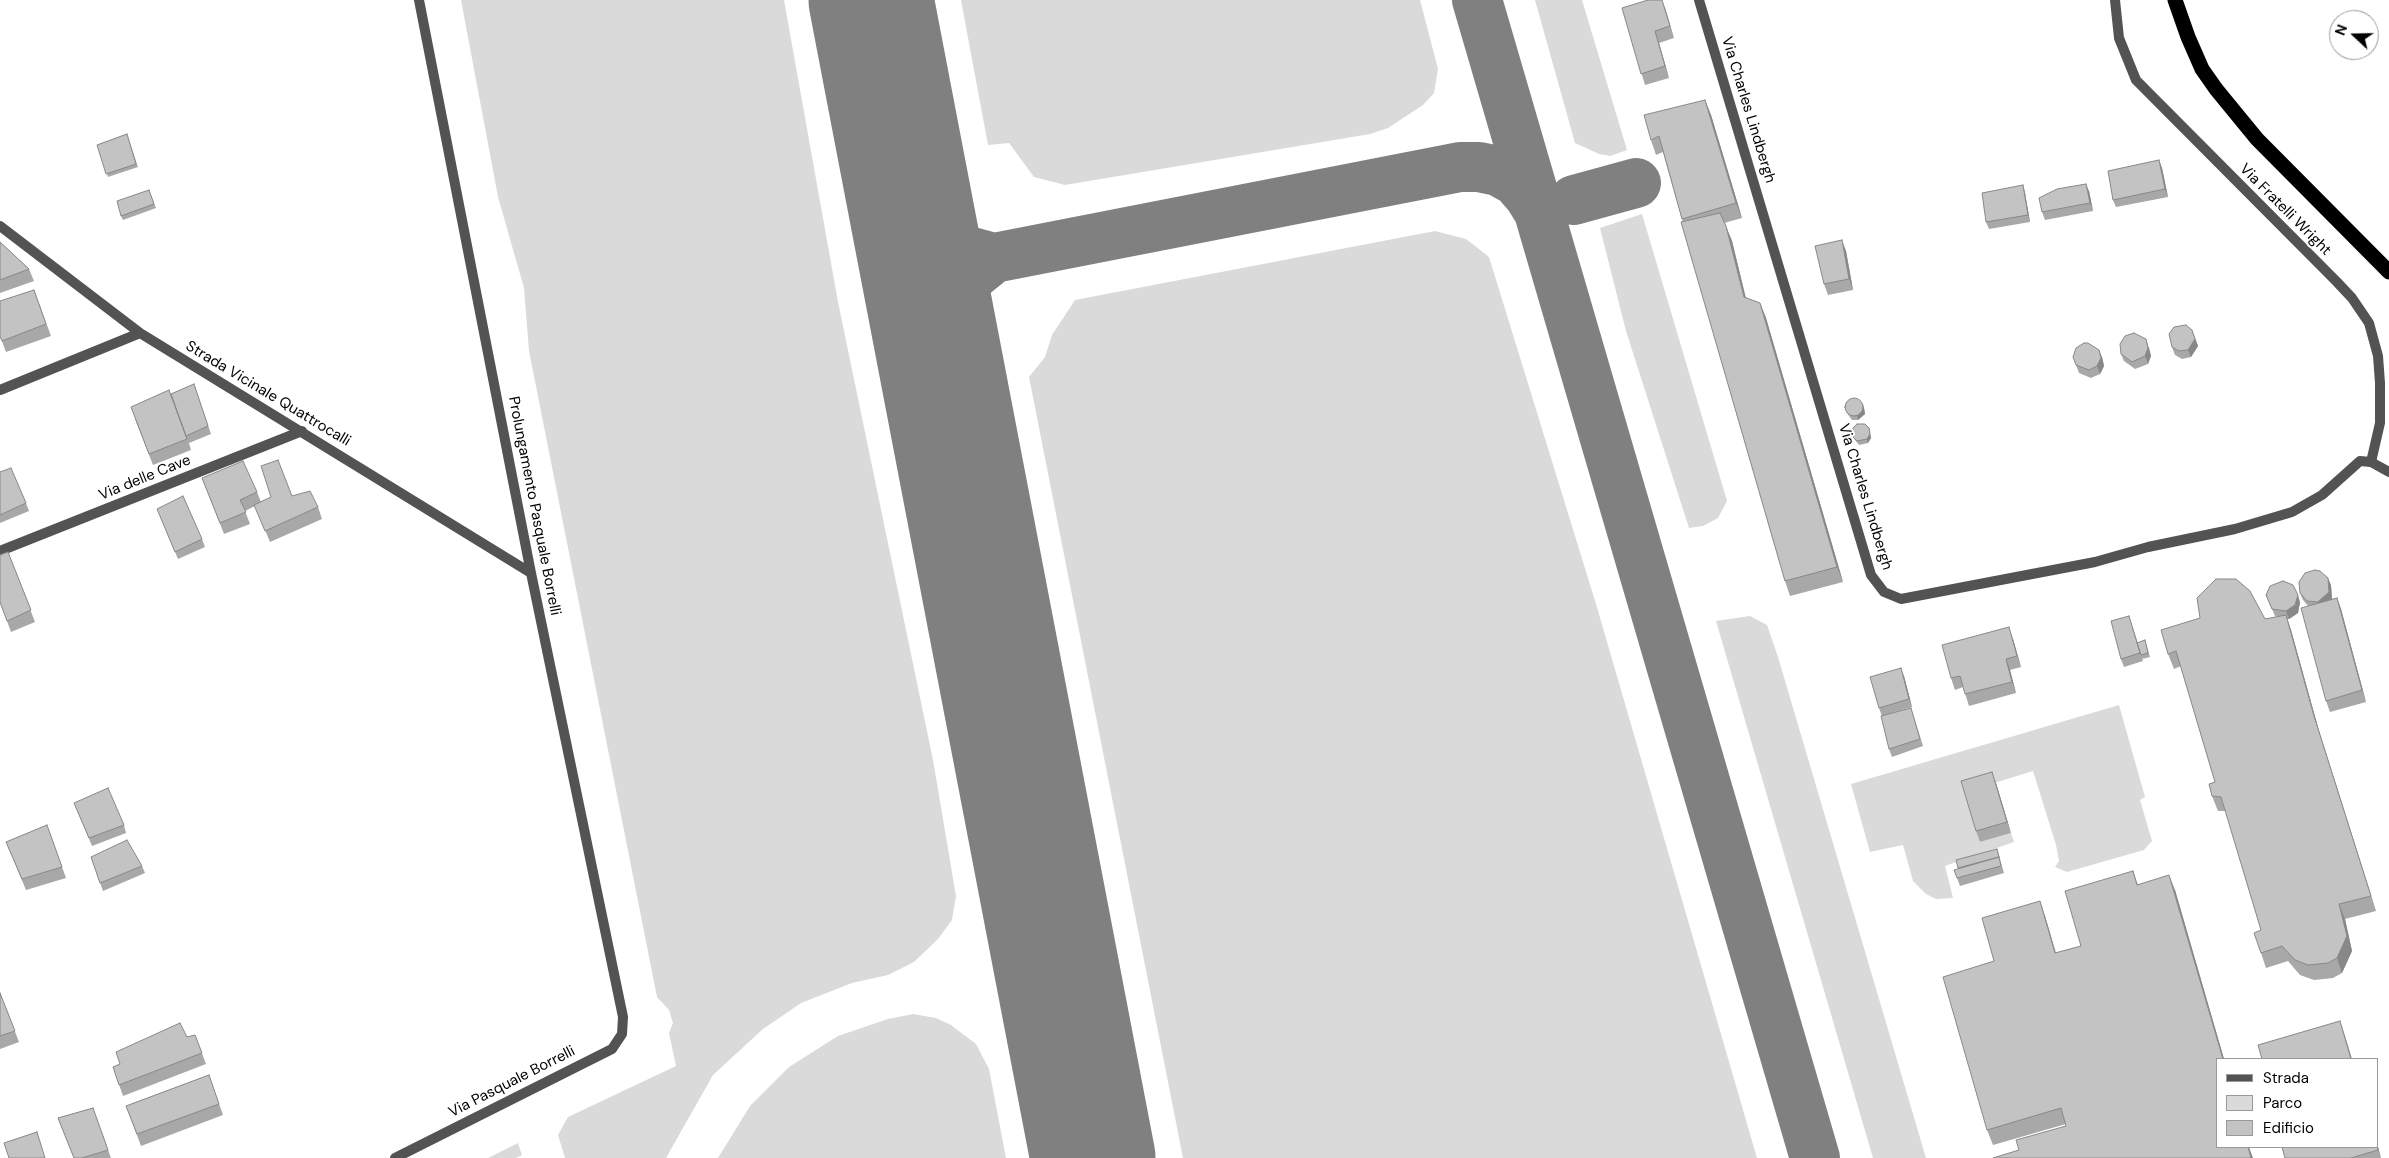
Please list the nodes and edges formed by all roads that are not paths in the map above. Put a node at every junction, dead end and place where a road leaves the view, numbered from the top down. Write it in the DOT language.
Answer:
graph roads {
  1 [pos="419,0"];
  2 [pos="1699,0"];
  3 [pos="2115,0"];
  4 [pos="2175,0"];
  5 [pos="1,227"];
  6 [pos="2389,272"];
  7 [pos="140,333"];
  8 [pos="0,390"];
  9 [pos="302,431"];
  10 [pos="2371,462"];
  11 [pos="2389,472"];
  12 [pos="0,551"];
  13 [pos="531,573"];
  14 [pos="623,1016"];
  15 [pos="395,1158"];
  1 -- 13 [label="street, Prolungamento Pasquale Borrelli"];
  2 -- 10 [label="street, Via Charles Lindbergh"];
  3 -- 10 [label="street, Via Fratelli Wright"];
  4 -- 6 [label="highway"];
  5 -- 7 [label="street, Strada Vicinale Quattrocalli"];
  7 -- 8 [label="street"];
  7 -- 9 [label="street, Strada Vicinale Quattrocalli"];
  9 -- 12 [label="street, Via delle Cave"];
  9 -- 13 [label="street, Strada Vicinale Quattrocalli"];
  10 -- 11 [label="street"];
  13 -- 14 [label="street, Prolungamento Pasquale Borrelli"];
  14 -- 15 [label="street, Via Pasquale Borrelli"];
}
